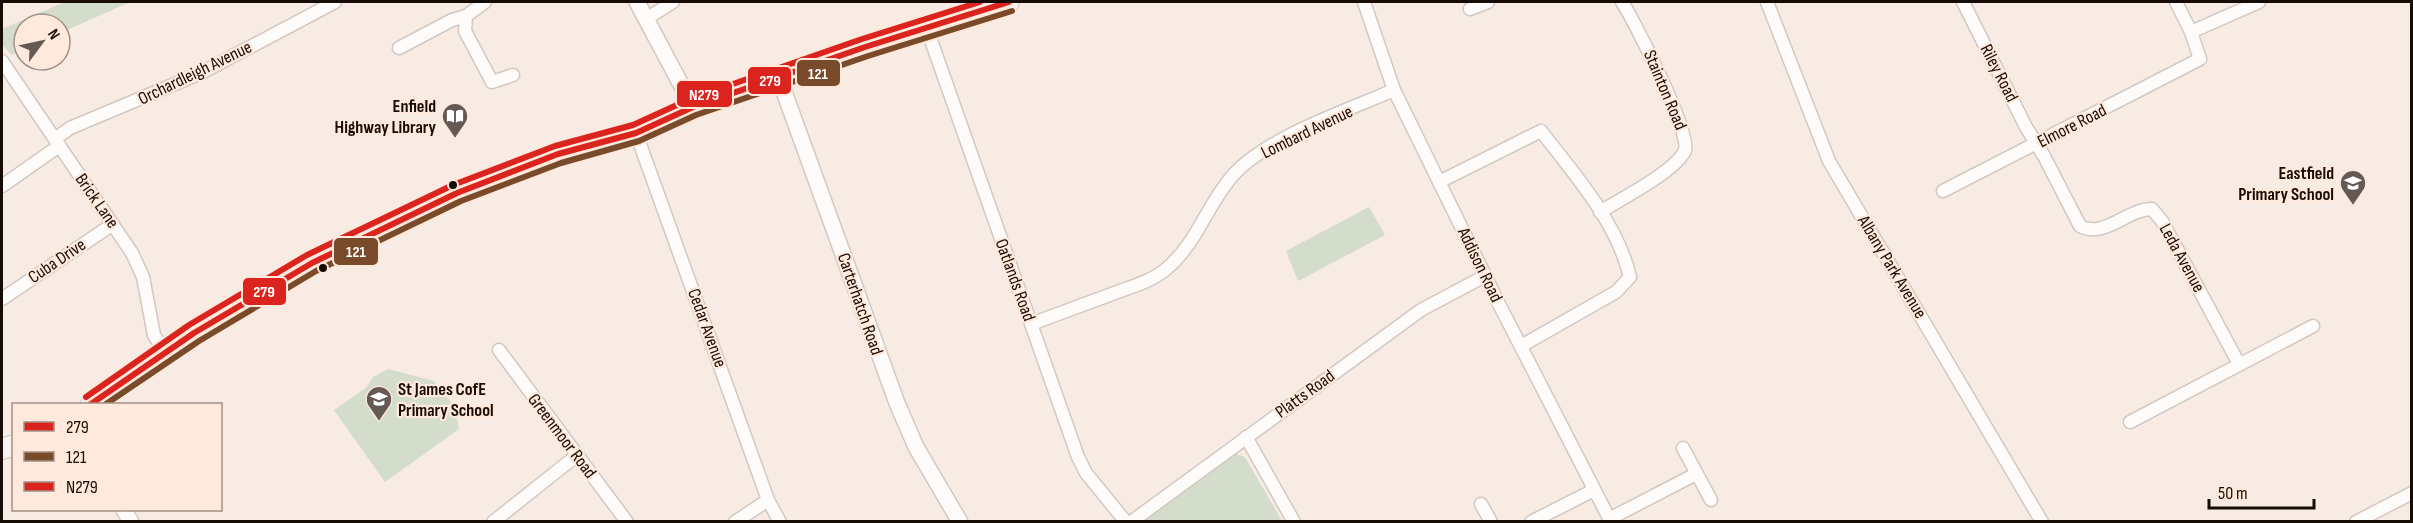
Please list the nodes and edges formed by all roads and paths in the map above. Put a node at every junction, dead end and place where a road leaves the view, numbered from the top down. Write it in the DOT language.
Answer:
graph roads {
  1 [pos="334,2"];
  2 [pos="485,2"];
  3 [pos="637,2"];
  4 [pos="673,2"];
  5 [pos="1009,2"];
  6 [pos="1364,2"];
  7 [pos="1488,2"];
  8 [pos="1622,2"];
  9 [pos="1767,2"];
  10 [pos="1963,2"];
  11 [pos="2176,2"];
  12 [pos="2259,2"];
  13 [pos="1470,9"];
  14 [pos="466,16"];
  15 [pos="646,19"];
  16 [pos="926,26"];
  17 [pos="2191,32"];
  18 [pos="399,48"];
  19 [pos="2,61"];
  20 [pos="513,75"];
  21 [pos="779,78"];
  22 [pos="1394,90"];
  23 [pos="693,107"];
  24 [pos="636,133"];
  25 [pos="57,142"];
  26 [pos="2036,144"];
  27 [pos="1439,182"];
  28 [pos="2,186"];
  29 [pos="1943,191"];
  30 [pos="1600,212"];
  31 [pos="113,224"];
  32 [pos="1485,276"];
  33 [pos="2,299"];
  34 [pos="1031,324"];
  35 [pos="2313,326"];
  36 [pos="1521,346"];
  37 [pos="499,350"];
  38 [pos="165,352"];
  39 [pos="2239,364"];
  40 [pos="94,403"];
  41 [pos="2130,422"];
  42 [pos="1246,437"];
  43 [pos="1683,448"];
  44 [pos="576,456"];
  45 [pos="1696,474"];
  46 [pos="1594,490"];
  47 [pos="2412,494"];
  48 [pos="768,500"];
  49 [pos="1711,500"];
  50 [pos="1481,504"];
  51 [pos="1610,520"];
  52 [pos="492,522"];
  53 [pos="627,522"];
  54 [pos="735,522"];
  55 [pos="780,522"];
  56 [pos="960,522"];
  57 [pos="1126,522"];
  58 [pos="1131,522"];
  59 [pos="1294,522"];
  60 [pos="1491,522"];
  61 [pos="1531,522"];
  62 [pos="2042,522"];
  63 [pos="2356,522"];
  1 -- 25 [label="street, Orchardleigh Avenue"];
  2 -- 14 [label="street"];
  3 -- 15 [label="street"];
  4 -- 15 [label="street"];
  5 -- 16 [label="main road"];
  6 -- 22 [label="street, Addison Road"];
  7 -- 13 [label="street"];
  8 -- 30 [label="street, Stainton Road"];
  9 -- 62 [label="street, Albany Park Avenue"];
  10 -- 26 [label="street, Riley Road"];
  11 -- 17 [label="street"];
  12 -- 17 [label="street"];
  14 -- 18 [label="street"];
  14 -- 20 [label="street"];
  15 -- 23 [label="street"];
  16 -- 21 [label="main road"];
  16 -- 34 [label="street, Oatlands Road"];
  17 -- 26 [label="street, Elmore Road"];
  19 -- 25 [label="street, Brick Lane"];
  21 -- 23 [label="main road"];
  21 -- 56 [label="street, Carterhatch Road"];
  22 -- 27 [label="street, Addison Road"];
  22 -- 34 [label="street, Lombard Avenue"];
  23 -- 24 [label="main road"];
  24 -- 38 [label="main road"];
  24 -- 48 [label="street, Cedar Avenue"];
  25 -- 28 [label="street, Orchardleigh Avenue"];
  25 -- 31 [label="street, Brick Lane"];
  26 -- 29 [label="street, Elmore Road"];
  26 -- 39 [label="street, Leda Avenue"];
  27 -- 30 [label="street"];
  27 -- 32 [label="street, Addison Road"];
  30 -- 36 [label="street"];
  31 -- 33 [label="street, Cuba Drive"];
  31 -- 38 [label="street, Brick Lane"];
  32 -- 36 [label="street, Addison Road"];
  32 -- 42 [label="street, Platts Road"];
  34 -- 57 [label="street, Oatlands Road"];
  35 -- 39 [label="street"];
  36 -- 46 [label="street, Addison Road"];
  37 -- 44 [label="street, Greenmoor Road"];
  38 -- 40 [label="main road"];
  39 -- 41 [label="street"];
  42 -- 58 [label="street, Platts Road"];
  42 -- 59 [label="street"];
  43 -- 45 [label="street"];
  44 -- 52 [label="street"];
  44 -- 53 [label="street, Greenmoor Road"];
  45 -- 49 [label="street"];
  45 -- 51 [label="street"];
  46 -- 51 [label="street, Addison Road"];
  46 -- 61 [label="street"];
  47 -- 63 [label="street"];
  48 -- 54 [label="street"];
  48 -- 55 [label="street, Cedar Avenue"];
  50 -- 60 [label="street"];
}
